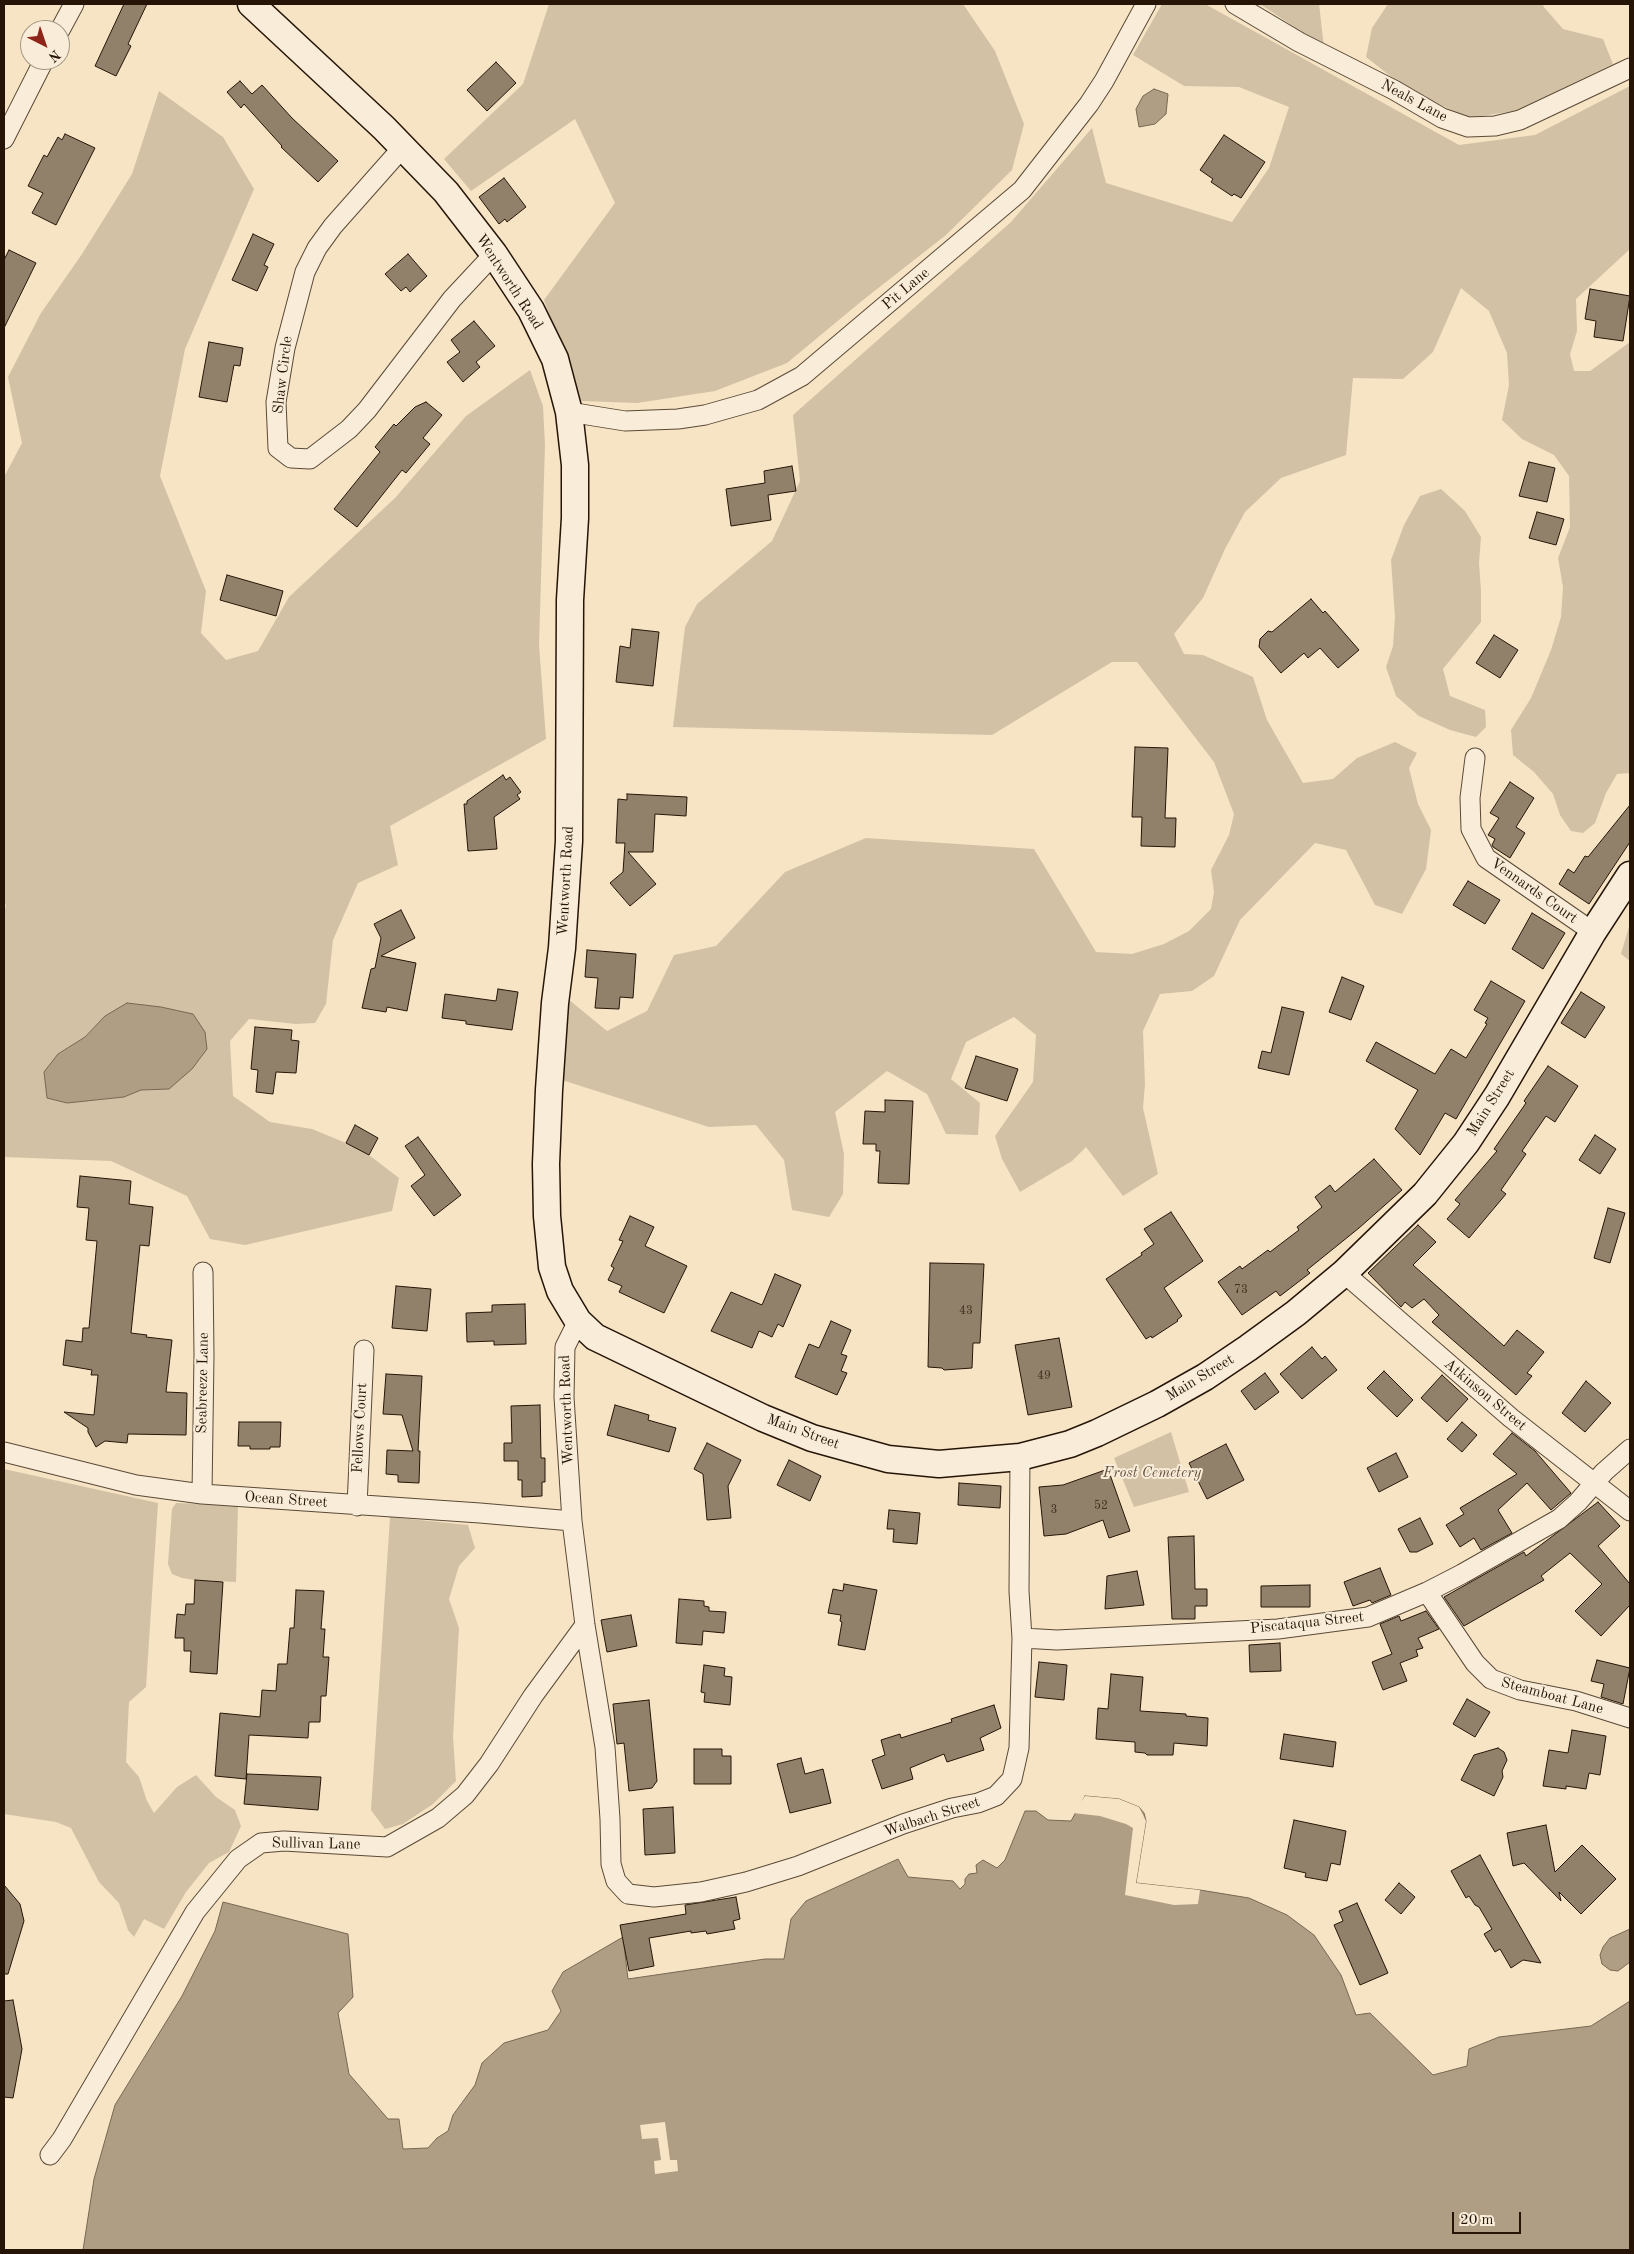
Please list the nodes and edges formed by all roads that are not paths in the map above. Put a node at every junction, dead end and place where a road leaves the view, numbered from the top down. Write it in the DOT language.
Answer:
graph roads {
  1 [pos="74,4"];
  2 [pos="250,4"];
  3 [pos="1146,4"];
  4 [pos="1235,4"];
  5 [pos="65,20"];
  6 [pos="1630,68"];
  7 [pos="39,70"];
  8 [pos="4,139"];
  9 [pos="403,147"];
  10 [pos="494,254"];
  11 [pos="570,412"];
  12 [pos="1475,758"];
  13 [pos="1630,875"];
  14 [pos="1593,932"];
  15 [pos="202,1272"];
  16 [pos="1344,1273"];
  17 [pos="578,1321"];
  18 [pos="364,1350"];
  19 [pos="1630,1449"];
  20 [pos="4,1452"];
  21 [pos="1020,1457"];
  22 [pos="1594,1483"];
  23 [pos="202,1494"];
  24 [pos="357,1506"];
  25 [pos="1630,1511"];
  26 [pos="572,1521"];
  27 [pos="1427,1592"];
  28 [pos="585,1625"];
  29 [pos="1022,1638"];
  30 [pos="1630,1718"];
  31 [pos="611,1864"];
  32 [pos="50,2155"];
  1 -- 5 [label="street"];
  2 -- 9 [label="main road, Wentworth Road"];
  3 -- 11 [label="street, Pit Lane"];
  4 -- 6 [label="street, Neals Lane"];
  7 -- 8 [label="street"];
  9 -- 10 [label="main road, Wentworth Road"];
  9 -- 10 [label="street, Shaw Circle"];
  10 -- 11 [label="main road, Wentworth Road"];
  11 -- 17 [label="main road, Wentworth Road"];
  12 -- 14 [label="street, Vennards Court"];
  13 -- 14 [label="main road, Main Street"];
  14 -- 16 [label="main road, Main Street"];
  15 -- 23 [label="street, Seabreeze Lane"];
  16 -- 21 [label="main road, Main Street"];
  16 -- 22 [label="street, Atkinson Street"];
  17 -- 21 [label="main road, Main Street"];
  17 -- 26 [label="street, Wentworth Road"];
  18 -- 24 [label="street, Fellows Court"];
  19 -- 22 [label="street, Piscataqua Street"];
  20 -- 23 [label="street, Ocean Street"];
  21 -- 29 [label="street, Walbach Street"];
  22 -- 25 [label="street, Atkinson Street"];
  22 -- 27 [label="street, Piscataqua Street"];
  23 -- 24 [label="street, Ocean Street"];
  24 -- 26 [label="street, Ocean Street"];
  26 -- 28 [label="street, Wentworth Road"];
  27 -- 29 [label="street, Piscataqua Street"];
  27 -- 30 [label="street, Steamboat Lane"];
  28 -- 31 [label="street, Wentworth Road"];
  28 -- 32 [label="street, Sullivan Lane"];
  29 -- 31 [label="street, Walbach Street"];
}
